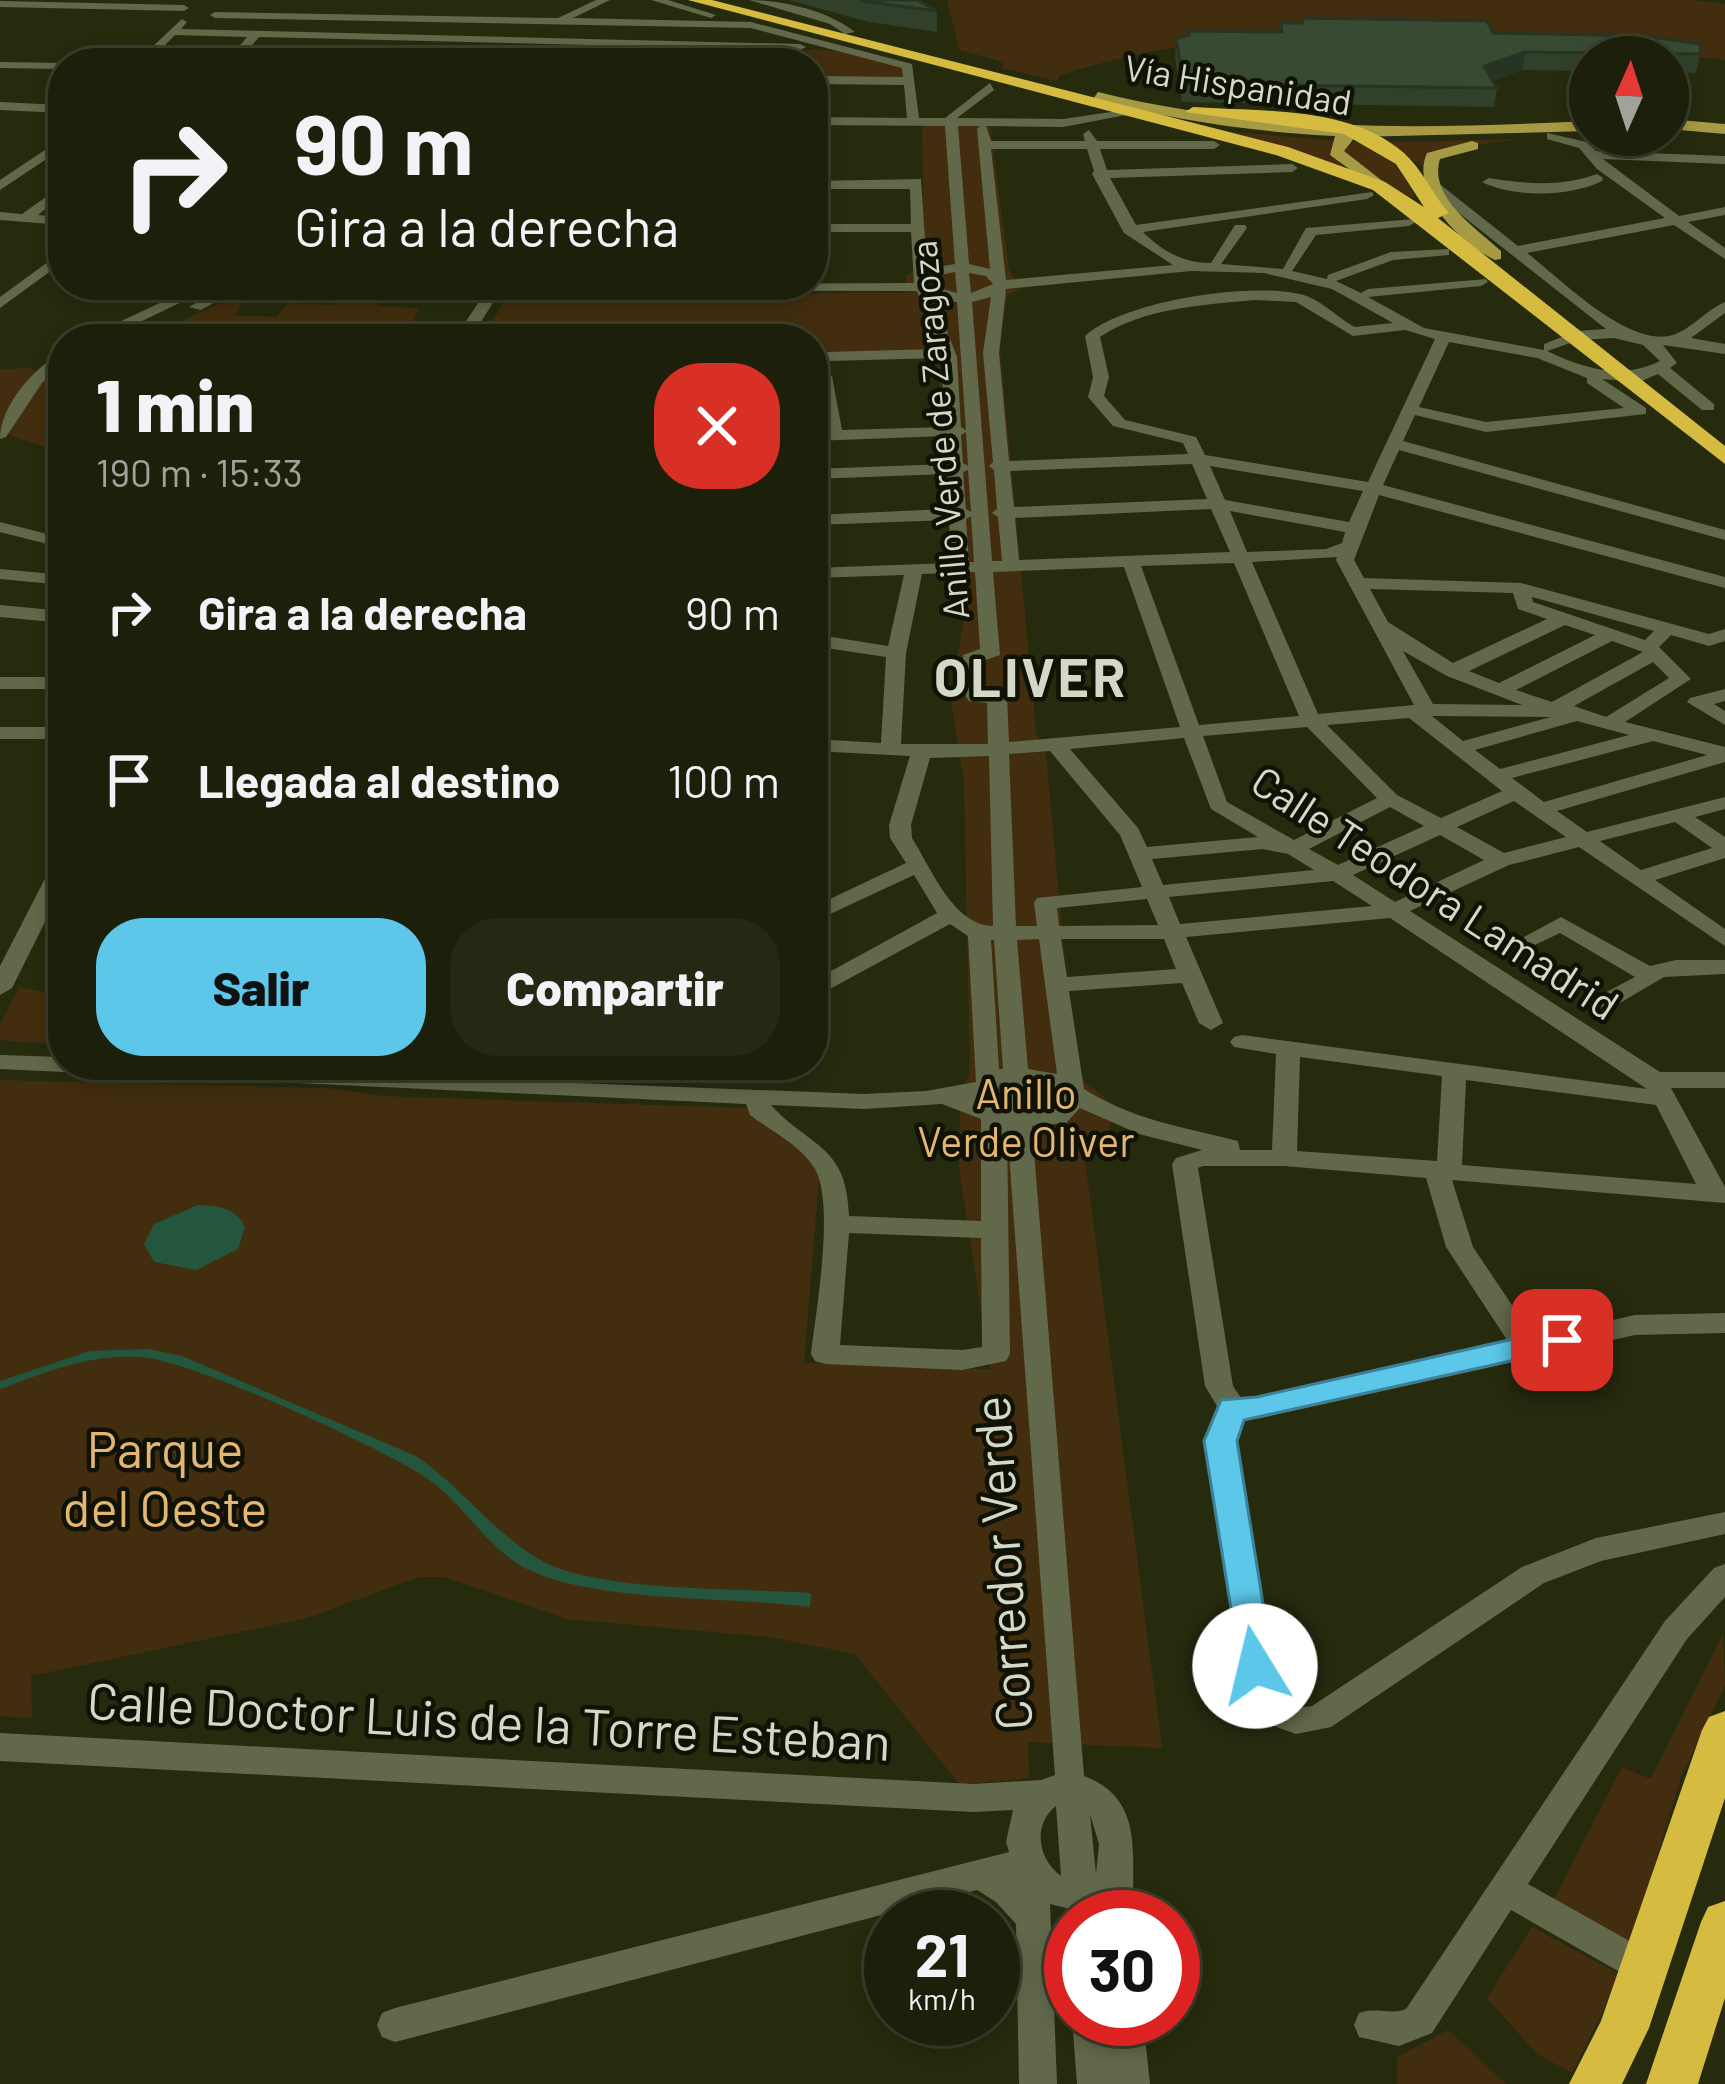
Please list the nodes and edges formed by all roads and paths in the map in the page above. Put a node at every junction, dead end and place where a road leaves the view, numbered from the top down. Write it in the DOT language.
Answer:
graph roads {
  1 [pos="392,0"];
  2 [pos="605,0"];
  3 [pos="656,0"];
  4 [pos="695,0"];
  5 [pos="729,0"];
  6 [pos="754,0"];
  7 [pos="4,2"];
  8 [pos="215,15"];
  9 [pos="184,16"];
  10 [pos="379,18"];
  11 [pos="0,20"];
  12 [pos="565,21"];
  13 [pos="766,23"];
  14 [pos="255,35"];
  15 [pos="391,40"];
  16 [pos="844,40"];
  17 [pos="557,43"];
  18 [pos="677,45"];
  19 [pos="797,47"];
  20 [pos="155,48"];
  21 [pos="244,48"];
  22 [pos="383,48"];
  23 [pos="554,48"];
  24 [pos="676,48"];
  25 [pos="0,65"];
  26 [pos="48,66"];
  27 [pos="907,75"];
  28 [pos="828,79"];
  29 [pos="990,87"];
  30 [pos="1099,96"];
  31 [pos="0,106"];
  32 [pos="48,109"];
  33 [pos="1132,110"];
  34 [pos="828,121"];
  35 [pos="913,121"];
  36 [pos="951,122"];
  37 [pos="983,122"];
  38 [pos="1068,123"];
  39 [pos="1689,129"];
  40 [pos="1725,132"];
  41 [pos="1569,133"];
  42 [pos="1569,135"];
  43 [pos="1569,136"];
  44 [pos="986,145"];
  45 [pos="1092,145"];
  46 [pos="1214,146"];
  47 [pos="48,152"];
  48 [pos="1689,153"];
  49 [pos="1611,156"];
  50 [pos="1725,160"];
  51 [pos="1292,168"];
  52 [pos="1098,174"];
  53 [pos="1494,182"];
  54 [pos="828,185"];
  55 [pos="0,186"];
  56 [pos="1373,190"];
  57 [pos="48,200"];
  58 [pos="1725,211"];
  59 [pos="0,216"];
  60 [pos="25,218"];
  61 [pos="48,220"];
  62 [pos="1677,220"];
  63 [pos="1409,222"];
  64 [pos="828,228"];
  65 [pos="917,228"];
  66 [pos="1240,229"];
  67 [pos="1129,230"];
  68 [pos="41,245"];
  69 [pos="48,247"];
  70 [pos="1504,250"];
  71 [pos="1444,252"];
  72 [pos="1725,255"];
  73 [pos="1216,261"];
  74 [pos="48,265"];
  75 [pos="1184,265"];
  76 [pos="961,268"];
  77 [pos="1289,268"];
  78 [pos="0,274"];
  79 [pos="35,277"];
  80 [pos="1333,278"];
  81 [pos="828,281"];
  82 [pos="1000,282"];
  83 [pos="1480,282"];
  84 [pos="921,284"];
  85 [pos="828,285"];
  86 [pos="1367,292"];
  87 [pos="962,298"];
  88 [pos="176,300"];
  89 [pos="207,300"];
  90 [pos="0,304"];
  91 [pos="1725,306"];
  92 [pos="125,322"];
  93 [pos="121,324"];
  94 [pos="130,324"];
  95 [pos="155,324"];
  96 [pos="1402,326"];
  97 [pos="1607,334"];
  98 [pos="1443,338"];
  99 [pos="1696,338"];
  100 [pos="1725,349"];
  101 [pos="947,352"];
  102 [pos="1550,352"];
  103 [pos="828,357"];
  104 [pos="48,370"];
  105 [pos="1652,370"];
  106 [pos="1581,374"];
  107 [pos="1708,407"];
  108 [pos="1409,409"];
  109 [pos="828,410"];
  110 [pos="956,431"];
  111 [pos="0,434"];
  112 [pos="828,436"];
  113 [pos="836,436"];
  114 [pos="1725,436"];
  115 [pos="1394,444"];
  116 [pos="1725,457"];
  117 [pos="1198,459"];
  118 [pos="999,466"];
  119 [pos="958,468"];
  120 [pos="828,473"];
  121 [pos="1374,488"];
  122 [pos="1216,504"];
  123 [pos="1003,513"];
  124 [pos="961,514"];
  125 [pos="828,519"];
  126 [pos="0,527"];
  127 [pos="1355,528"];
  128 [pos="48,539"];
  129 [pos="1708,550"];
  130 [pos="1340,554"];
  131 [pos="1239,556"];
  132 [pos="1130,560"];
  133 [pos="986,566"];
  134 [pos="1011,566"];
  135 [pos="960,568"];
  136 [pos="914,569"];
  137 [pos="828,572"];
  138 [pos="0,574"];
  139 [pos="48,579"];
  140 [pos="1358,583"];
  141 [pos="1725,584"];
  142 [pos="1521,588"];
  143 [pos="0,610"];
  144 [pos="48,615"];
  145 [pos="1562,619"];
  146 [pos="1383,626"];
  147 [pos="1668,628"];
  148 [pos="1611,634"];
  149 [pos="1717,637"];
  150 [pos="828,642"];
  151 [pos="1652,650"];
  152 [pos="896,653"];
  153 [pos="1455,670"];
  154 [pos="0,683"];
  155 [pos="48,683"];
  156 [pos="1725,695"];
  157 [pos="1503,697"];
  158 [pos="1571,710"];
  159 [pos="1419,711"];
  160 [pos="1725,719"];
  161 [pos="1311,720"];
  162 [pos="1612,722"];
  163 [pos="1189,730"];
  164 [pos="0,733"];
  165 [pos="48,733"];
  166 [pos="1655,734"];
  167 [pos="1055,744"];
  168 [pos="828,745"];
  169 [pos="890,747"];
  170 [pos="1460,748"];
  171 [pos="1000,750"];
  172 [pos="922,751"];
  173 [pos="1725,755"];
  174 [pos="1497,776"];
  175 [pos="1516,793"];
  176 [pos="1390,799"];
  177 [pos="1725,803"];
  178 [pos="1542,809"];
  179 [pos="1680,816"];
  180 [pos="1445,827"];
  181 [pos="1592,841"];
  182 [pos="1293,849"];
  183 [pos="1725,849"];
  184 [pos="1140,854"];
  185 [pos="1501,860"];
  186 [pos="916,866"];
  187 [pos="1337,874"];
  188 [pos="1642,877"];
  189 [pos="1153,893"];
  190 [pos="48,894"];
  191 [pos="828,907"];
  192 [pos="1393,911"];
  193 [pos="950,915"];
  194 [pos="1172,932"];
  195 [pos="992,934"];
  196 [pos="1048,935"];
  197 [pos="1725,939"];
  198 [pos="1522,944"];
  199 [pos="1725,967"];
  200 [pos="1190,974"];
  201 [pos="1647,974"];
  202 [pos="828,983"];
  203 [pos="1054,985"];
  204 [pos="0,988"];
  205 [pos="1605,1002"];
  206 [pos="1211,1023"];
  207 [pos="1242,1042"];
  208 [pos="1288,1049"];
  209 [pos="0,1062"];
  210 [pos="48,1064"];
  211 [pos="1454,1070"];
  212 [pos="1017,1075"];
  213 [pos="408,1080"];
  214 [pos="1725,1080"];
  215 [pos="1660,1090"];
  216 [pos="758,1097"];
  217 [pos="988,1098"];
  218 [pos="1068,1098"];
  219 [pos="1022,1120"];
  220 [pos="1130,1124"];
  221 [pos="1281,1158"];
  222 [pos="1184,1164"];
  223 [pos="1438,1173"];
  224 [pos="1720,1195"];
  225 [pos="835,1225"];
  226 [pos="993,1230"];
  227 [pos="1725,1323"];
  228 [pos="1526,1347"];
  229 [pos="1232,1408"];
  230 [pos="1725,1523"];
  231 [pos="1725,1576"];
  232 [pos="1725,1730"];
  233 [pos="0,1747"];
  234 [pos="1061,1788"];
  235 [pos="973,1798"];
  236 [pos="1027,1854"];
  237 [pos="981,1874"];
  238 [pos="1503,1888"];
  239 [pos="1056,1890"];
  240 [pos="1098,1890"];
  241 [pos="1031,1916"];
  242 [pos="1725,1922"];
  243 [pos="1645,1968"];
  244 [pos="1372,2024"];
  245 [pos="394,2025"];
  246 [pos="1092,2046"];
  247 [pos="1127,2046"];
  248 [pos="1038,2084"];
  249 [pos="1096,2084"];
  250 [pos="1131,2084"];
  251 [pos="1595,2084"];
  252 [pos="1672,2084"];
  1 -- 10 [label="street"];
  2 -- 12 [label="street"];
  3 -- 13 [label="street"];
  4 -- 13 [label="highway, Vía Hispanidad"];
  5 -- 16 [label="highway, Vía Hispanidad"];
  6 -- 16 [label="street"];
  7 -- 9 [label="street"];
  8 -- 9 [label="street"];
  8 -- 9 [label="street"];
  8 -- 10 [label="street"];
  9 -- 11 [label="street"];
  9 -- 14 [label="street"];
  9 -- 20 [label="street"];
  10 -- 12 [label="street"];
  12 -- 13 [label="street"];
  12 -- 17 [label="street"];
  13 -- 16 [label="street"];
  13 -- 33 [label="highway, Vía Hispanidad"];
  14 -- 15 [label="street"];
  14 -- 21 [label="street"];
  15 -- 17 [label="street"];
  15 -- 22 [label="street"];
  16 -- 19 [label="street"];
  16 -- 27 [label="street"];
  16 -- 30 [label="highway, Vía Hispanidad"];
  17 -- 18 [label="street"];
  17 -- 23 [label="street"];
  18 -- 19 [label="street"];
  18 -- 24 [label="street"];
  25 -- 26 [label="street"];
  27 -- 28 [label="street"];
  27 -- 35 [label="street"];
  29 -- 36 [label="street"];
  30 -- 33 [label="main road"];
  30 -- 70 [label="highway, Vía Hispanidad"];
  31 -- 32 [label="street"];
  33 -- 38 [label="street"];
  33 -- 42 [label="main road"];
  33 -- 56 [label="highway, Vía Hispanidad"];
  34 -- 35 [label="street"];
  35 -- 36 [label="street"];
  36 -- 37 [label="street"];
  36 -- 76 [label="street, Anillo Verde de Zaragoza"];
  37 -- 38 [label="street"];
  37 -- 44 [label="street"];
  38 -- 45 [label="street"];
  39 -- 40 [label="main road"];
  41 -- 56 [label="main road"];
  43 -- 70 [label="main road"];
  44 -- 45 [label="street"];
  44 -- 82 [label="street"];
  45 -- 46 [label="street"];
  45 -- 52 [label="street"];
  47 -- 55 [label="street"];
  48 -- 50 [label="street"];
  49 -- 62 [label="street"];
  51 -- 52 [label="street"];
  52 -- 67 [label="street"];
  53 -- 53 [label="street"];
  54 -- 65 [label="street"];
  56 -- 67 [label="street"];
  56 -- 97 [label="highway, Vía Hispanidad"];
  57 -- 60 [label="street"];
  58 -- 62 [label="street"];
  59 -- 60 [label="street"];
  60 -- 61 [label="street"];
  62 -- 70 [label="street"];
  62 -- 72 [label="street"];
  63 -- 77 [label="street"];
  64 -- 65 [label="street"];
  65 -- 84 [label="street"];
  66 -- 73 [label="street"];
  67 -- 75 [label="street"];
  68 -- 69 [label="street"];
  70 -- 97 [label="highway, Vía Hispanidad"];
  70 -- 97 [label="street, Vía Hispanidad"];
  71 -- 80 [label="street"];
  73 -- 75 [label="street"];
  73 -- 77 [label="street"];
  74 -- 79 [label="street"];
  75 -- 82 [label="street"];
  75 -- 96 [label="street"];
  76 -- 82 [label="street"];
  76 -- 84 [label="street"];
  76 -- 87 [label="street, Anillo Verde de Zaragoza"];
  77 -- 80 [label="street"];
  78 -- 79 [label="street"];
  79 -- 90 [label="street"];
  80 -- 86 [label="street"];
  81 -- 84 [label="street"];
  82 -- 87 [label="street"];
  82 -- 118 [label="street"];
  83 -- 86 [label="street"];
  84 -- 85 [label="street"];
  84 -- 87 [label="street"];
  84 -- 101 [label="street"];
  86 -- 102 [label="street"];
  87 -- 133 [label="street, Anillo Verde de Zaragoza"];
  88 -- 92 [label="street"];
  89 -- 95 [label="street"];
  91 -- 99 [label="street"];
  92 -- 93 [label="street"];
  92 -- 94 [label="street"];
  96 -- 98 [label="street"];
  96 -- 117 [label="street"];
  97 -- 99 [label="street"];
  97 -- 102 [label="street"];
  97 -- 105 [label="highway, Vía Hispanidad"];
  97 -- 105 [label="street, Vía Hispanidad"];
  98 -- 102 [label="street"];
  98 -- 108 [label="street"];
  99 -- 100 [label="street"];
  99 -- 105 [label="street"];
  101 -- 103 [label="street"];
  101 -- 110 [label="street"];
  102 -- 106 [label="street"];
  104 -- 111 [label="street"];
  105 -- 106 [label="street"];
  105 -- 107 [label="highway, Vía Hispanidad"];
  105 -- 116 [label="highway, Vía Hispanidad"];
  106 -- 108 [label="street"];
  107 -- 114 [label="highway, Vía Hispanidad"];
  108 -- 115 [label="street"];
  109 -- 113 [label="street"];
  110 -- 113 [label="street"];
  110 -- 119 [label="street"];
  112 -- 113 [label="street"];
  115 -- 121 [label="street"];
  115 -- 129 [label="street"];
  117 -- 118 [label="street"];
  117 -- 121 [label="street"];
  117 -- 122 [label="street"];
  118 -- 123 [label="street"];
  119 -- 120 [label="street"];
  119 -- 124 [label="street"];
  121 -- 127 [label="street"];
  121 -- 129 [label="street"];
  122 -- 123 [label="street"];
  122 -- 127 [label="street"];
  122 -- 131 [label="street"];
  123 -- 134 [label="street"];
  124 -- 125 [label="street"];
  124 -- 135 [label="street"];
  126 -- 128 [label="street"];
  127 -- 130 [label="street"];
  129 -- 141 [label="street"];
  130 -- 131 [label="street"];
  130 -- 140 [label="street"];
  131 -- 132 [label="street"];
  131 -- 161 [label="street"];
  132 -- 134 [label="street"];
  132 -- 163 [label="street, Calle Teodora Lamadrid"];
  133 -- 134 [label="street"];
  133 -- 135 [label="street"];
  133 -- 171 [label="street, Anillo Verde de Zaragoza"];
  135 -- 136 [label="street"];
  136 -- 137 [label="street"];
  136 -- 152 [label="street"];
  138 -- 139 [label="street"];
  140 -- 142 [label="street"];
  140 -- 146 [label="street"];
  142 -- 145 [label="street"];
  142 -- 147 [label="street"];
  143 -- 144 [label="street"];
  145 -- 148 [label="street"];
  145 -- 153 [label="street"];
  146 -- 153 [label="street"];
  146 -- 159 [label="street"];
  147 -- 149 [label="street"];
  147 -- 151 [label="street"];
  148 -- 151 [label="street"];
  148 -- 157 [label="street"];
  150 -- 152 [label="street"];
  151 -- 158 [label="street"];
  151 -- 162 [label="street"];
  152 -- 169 [label="street"];
  153 -- 157 [label="street"];
  154 -- 155 [label="street"];
  156 -- 160 [label="street"];
  157 -- 158 [label="street"];
  157 -- 159 [label="street"];
  158 -- 162 [label="street"];
  158 -- 170 [label="street"];
  159 -- 161 [label="street"];
  159 -- 170 [label="street"];
  161 -- 163 [label="street"];
  161 -- 176 [label="street"];
  162 -- 166 [label="street"];
  163 -- 167 [label="street"];
  163 -- 182 [label="street, Calle Teodora Lamadrid"];
  164 -- 165 [label="street"];
  166 -- 173 [label="street"];
  166 -- 174 [label="street"];
  167 -- 171 [label="street"];
  167 -- 184 [label="street"];
  168 -- 169 [label="street"];
  169 -- 172 [label="street"];
  170 -- 174 [label="street"];
  171 -- 172 [label="street"];
  171 -- 195 [label="street"];
  172 -- 186 [label="street"];
  173 -- 178 [label="street"];
  174 -- 175 [label="street"];
  175 -- 178 [label="street"];
  175 -- 180 [label="street"];
  176 -- 180 [label="street"];
  176 -- 182 [label="street"];
  177 -- 179 [label="street"];
  178 -- 181 [label="street"];
  179 -- 181 [label="street"];
  179 -- 183 [label="street"];
  180 -- 185 [label="street"];
  180 -- 187 [label="street"];
  181 -- 185 [label="street"];
  181 -- 188 [label="street"];
  182 -- 184 [label="street"];
  182 -- 187 [label="street, Calle Teodora Lamadrid"];
  183 -- 188 [label="street"];
  184 -- 189 [label="street"];
  185 -- 192 [label="street"];
  186 -- 191 [label="street"];
  186 -- 193 [label="street"];
  187 -- 189 [label="street"];
  187 -- 192 [label="street, Calle Teodora Lamadrid"];
  188 -- 197 [label="street"];
  189 -- 194 [label="street"];
  189 -- 196 [label="street"];
  190 -- 204 [label="street"];
  192 -- 194 [label="street"];
  192 -- 215 [label="street, Calle Teodora Lamadrid"];
  193 -- 195 [label="street"];
  193 -- 202 [label="street"];
  194 -- 196 [label="street"];
  194 -- 200 [label="street"];
  195 -- 196 [label="street"];
  195 -- 212 [label="street, Corredor Verde"];
  195 -- 217 [label="street"];
  196 -- 203 [label="street"];
  198 -- 201 [label="street"];
  199 -- 201 [label="street"];
  200 -- 203 [label="street"];
  200 -- 206 [label="street"];
  201 -- 205 [label="street"];
  203 -- 218 [label="street"];
  207 -- 208 [label="street"];
  208 -- 211 [label="street"];
  208 -- 221 [label="street"];
  209 -- 210 [label="street"];
  211 -- 215 [label="street"];
  211 -- 223 [label="street"];
  212 -- 217 [label="street"];
  212 -- 218 [label="street"];
  212 -- 219 [label="street, Corredor Verde"];
  213 -- 216 [label="street"];
  214 -- 215 [label="street"];
  215 -- 224 [label="street, Calle Teodora Lamadrid"];
  216 -- 217 [label="street"];
  216 -- 225 [label="street"];
  217 -- 219 [label="street"];
  217 -- 226 [label="street"];
  218 -- 219 [label="street"];
  218 -- 220 [label="street"];
  219 -- 234 [label="street, Corredor Verde"];
  220 -- 221 [label="street"];
  220 -- 222 [label="street"];
  221 -- 222 [label="street"];
  221 -- 223 [label="street"];
  222 -- 229 [label="street"];
  223 -- 224 [label="street"];
  223 -- 228 [label="street"];
  225 -- 226 [label="street"];
  225 -- 226 [label="street"];
  227 -- 228 [label="street"];
  228 -- 229 [label="street"];
  229 -- 230 [label="street"];
  231 -- 238 [label="street"];
  232 -- 243 [label="highway"];
  233 -- 235 [label="street, Calle Doctor Luis de la Torre Esteban"];
  234 -- 235 [label="street, Calle Doctor Luis de la Torre Esteban"];
  234 -- 236 [label="street"];
  234 -- 240 [label="street, Corredor Verde"];
  235 -- 236 [label="street, Calle Doctor Luis de la Torre Esteban"];
  236 -- 237 [label="street"];
  236 -- 239 [label="street, Corredor Verde"];
  236 -- 241 [label="street"];
  237 -- 241 [label="street"];
  237 -- 245 [label="street"];
  238 -- 243 [label="street"];
  238 -- 244 [label="street"];
  241 -- 248 [label="street"];
  242 -- 252 [label="highway"];
  243 -- 251 [label="highway"];
  246 -- 249 [label="street"];
  247 -- 250 [label="street"];
}
